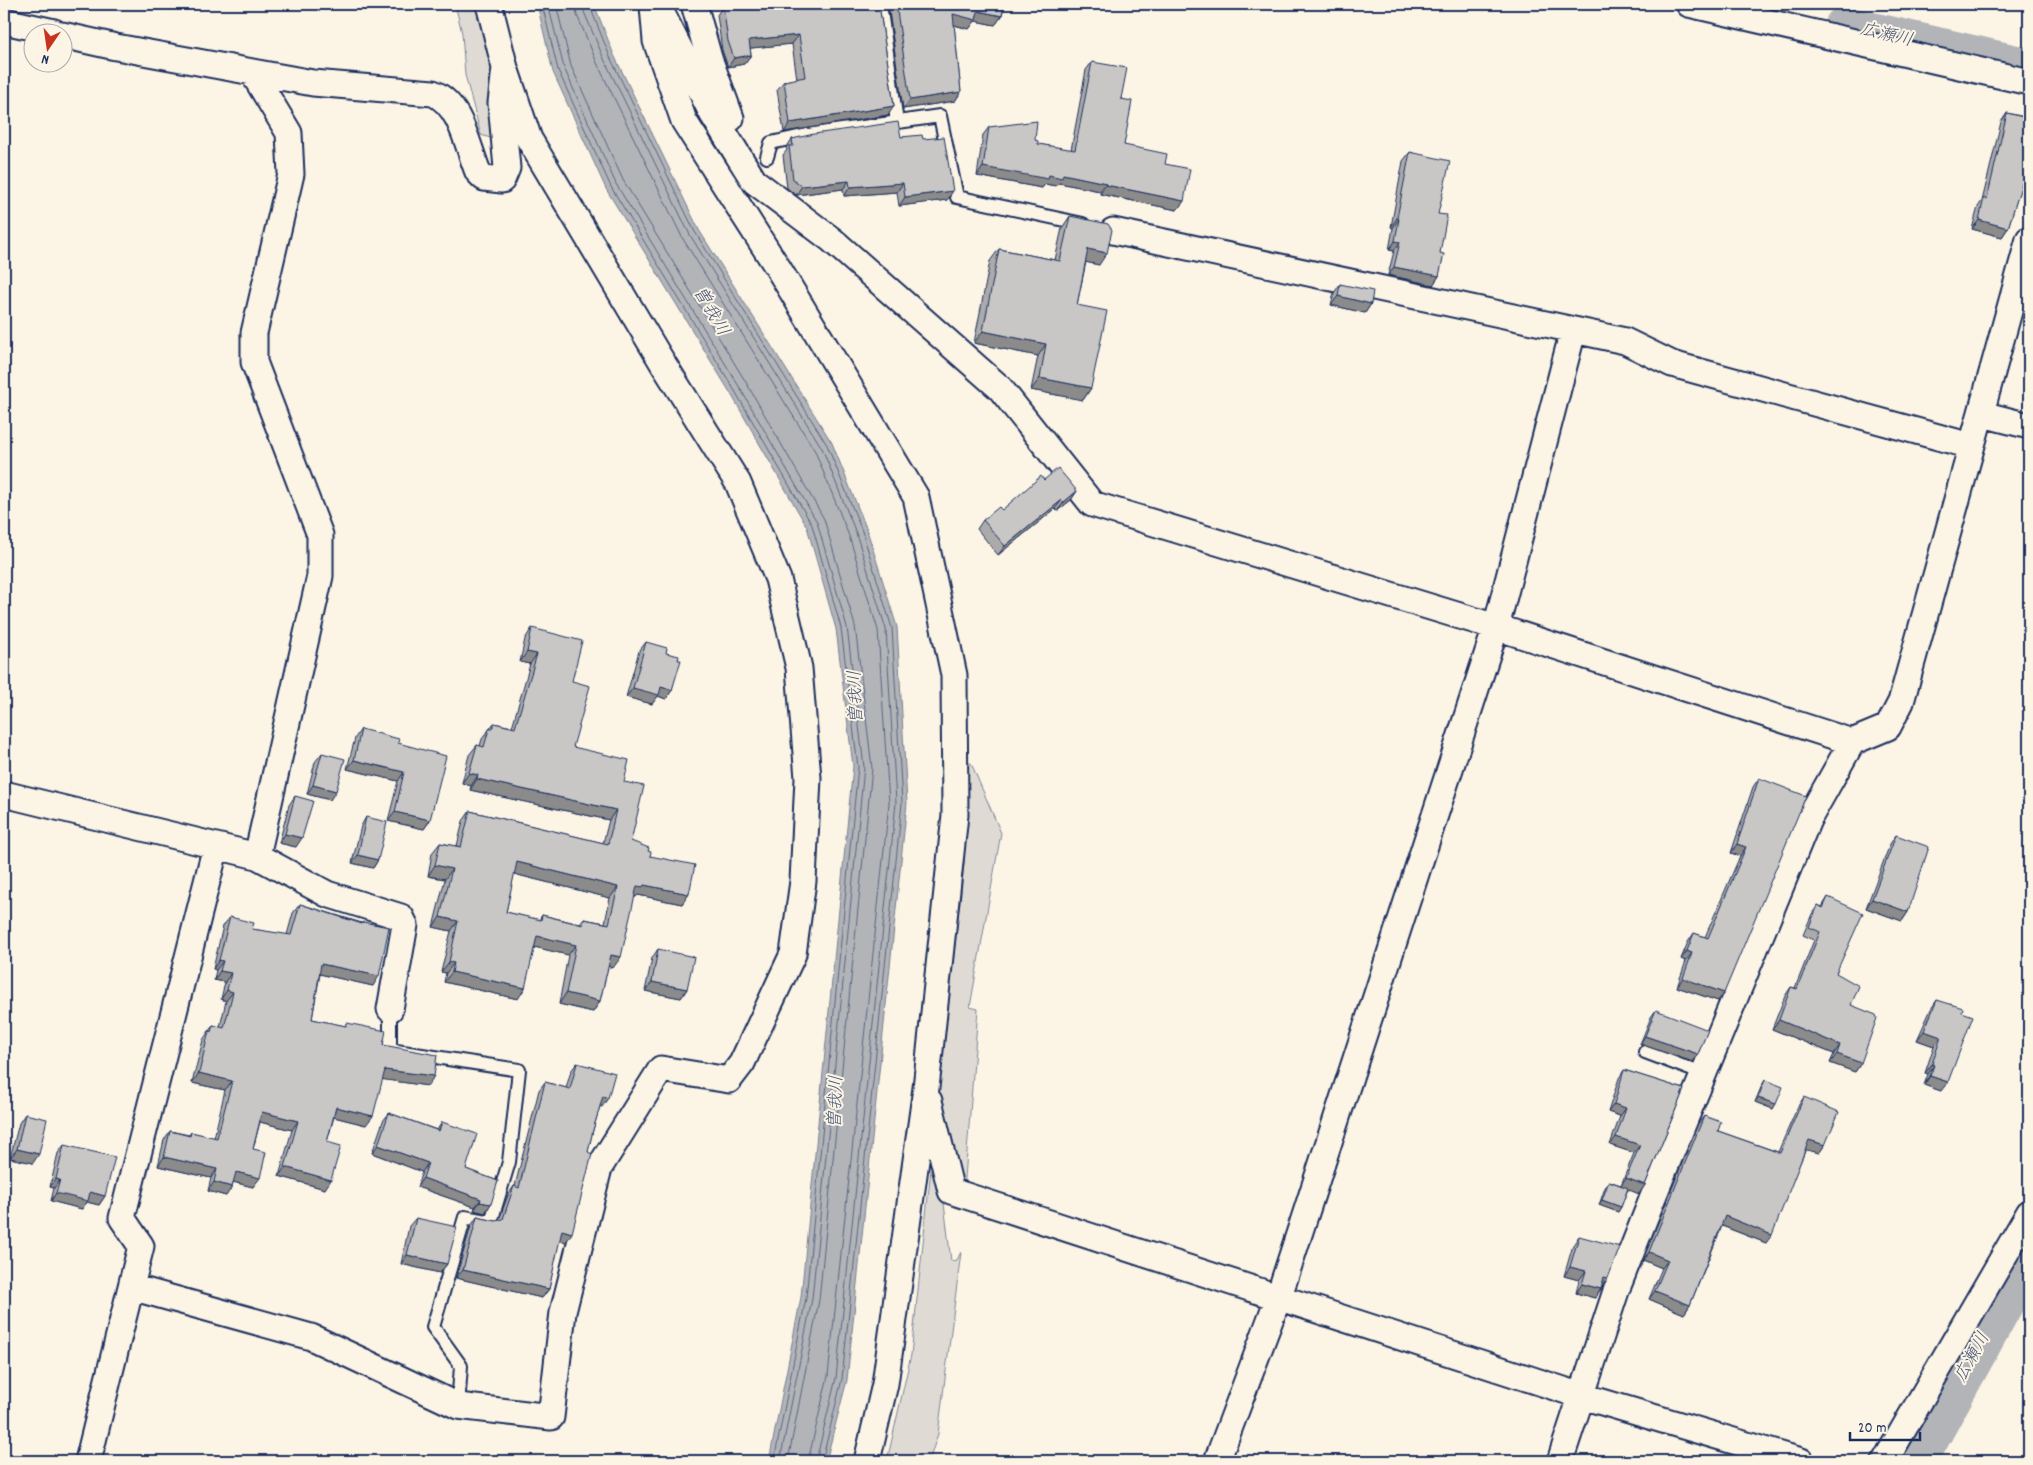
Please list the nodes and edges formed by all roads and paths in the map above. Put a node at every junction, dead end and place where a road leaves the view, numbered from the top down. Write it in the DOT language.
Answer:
graph roads {
  1 [pos="489,4"];
  2 [pos="653,4"];
  3 [pos="657,4"];
  4 [pos="694,4"];
  5 [pos="880,4"];
  6 [pos="1689,4"];
  7 [pos="4,21"];
  8 [pos="22,25"];
  9 [pos="72,36"];
  10 [pos="505,68"];
  11 [pos="253,73"];
  12 [pos="2029,82"];
  13 [pos="897,122"];
  14 [pos="767,157"];
  15 [pos="754,181"];
  16 [pos="1103,229"];
  17 [pos="2029,239"];
  18 [pos="778,268"];
  19 [pos="1573,331"];
  20 [pos="1982,414"];
  21 [pos="2029,426"];
  22 [pos="1971,446"];
  23 [pos="1496,627"];
  24 [pos="1852,742"];
  25 [pos="4,794"];
  26 [pos="216,846"];
  27 [pos="257,856"];
  28 [pos="390,1009"];
  29 [pos="1645,1052"];
  30 [pos="1703,1074"];
  31 [pos="926,1088"];
  32 [pos="2029,1213"];
  33 [pos="131,1287"];
  34 [pos="1278,1296"];
  35 [pos="1582,1396"];
  36 [pos="458,1406"];
  37 [pos="88,1461"];
  38 [pos="867,1461"];
  39 [pos="1217,1461"];
  40 [pos="1560,1461"];
  41 [pos="1801,1461"];
  42 [pos="1886,1461"];
  1 -- 10 [label="street"];
  2 -- 18 [label="street"];
  3 -- 15 [label="street"];
  4 -- 15 [label="street"];
  5 -- 13 [label="lane"];
  6 -- 12 [label="street"];
  7 -- 8 [label="street"];
  9 -- 11 [label="street"];
  10 -- 11 [label="street"];
  10 -- 36 [label="street"];
  11 -- 27 [label="street"];
  13 -- 14 [label="lane"];
  13 -- 16 [label="lane"];
  15 -- 18 [label="street"];
  15 -- 23 [label="street"];
  16 -- 19 [label="street"];
  17 -- 20 [label="street"];
  18 -- 31 [label="street"];
  19 -- 22 [label="street"];
  19 -- 23 [label="street"];
  20 -- 21 [label="street"];
  20 -- 22 [label="street"];
  22 -- 24 [label="street"];
  23 -- 24 [label="street"];
  23 -- 34 [label="street"];
  24 -- 30 [label="street"];
  25 -- 26 [label="street"];
  26 -- 27 [label="street"];
  26 -- 33 [label="street"];
  27 -- 28 [label="street"];
  28 -- 36 [label="lane"];
  29 -- 30 [label="lane"];
  30 -- 35 [label="street"];
  31 -- 34 [label="street"];
  31 -- 38 [label="street"];
  32 -- 42 [label="street"];
  33 -- 36 [label="street"];
  33 -- 37 [label="street"];
  34 -- 35 [label="street"];
  34 -- 39 [label="street"];
  35 -- 40 [label="street"];
  35 -- 41 [label="street"];
}
